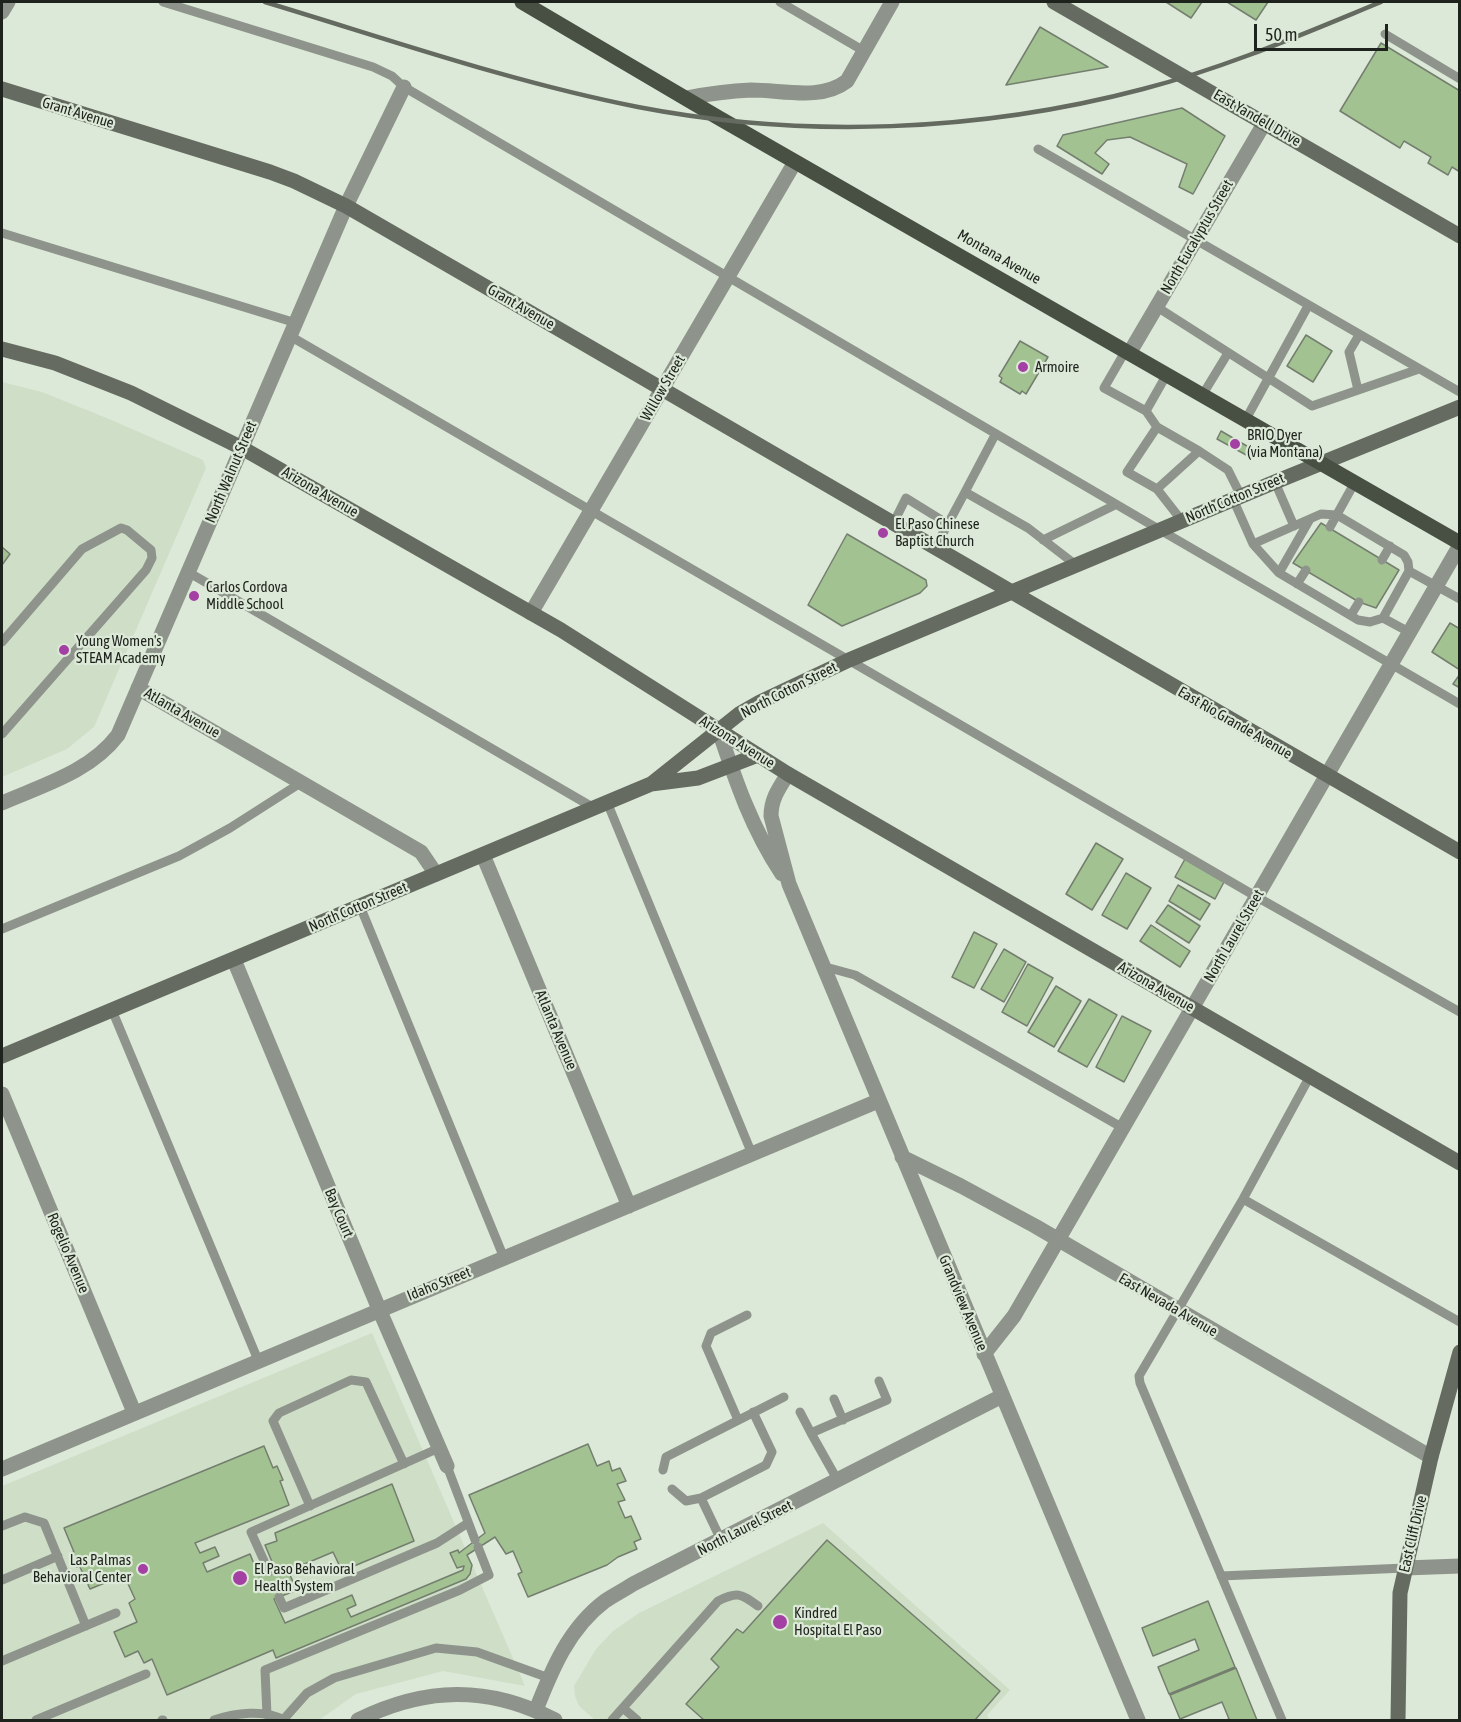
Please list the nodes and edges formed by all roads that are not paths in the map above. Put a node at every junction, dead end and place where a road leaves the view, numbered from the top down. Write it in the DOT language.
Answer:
graph roads {
  1 [pos="8,2"];
  2 [pos="163,2"];
  3 [pos="522,2"];
  4 [pos="780,2"];
  5 [pos="892,2"];
  6 [pos="1054,2"];
  7 [pos="2,12"];
  8 [pos="1385,34"];
  9 [pos="864,51"];
  10 [pos="1460,79"];
  11 [pos="404,87"];
  12 [pos="2,89"];
  13 [pos="686,98"];
  14 [pos="1265,122"];
  15 [pos="1038,149"];
  16 [pos="795,162"];
  17 [pos="346,206"];
  18 [pos="2,233"];
  19 [pos="1460,237"];
  20 [pos="1195,241"];
  21 [pos="727,278"];
  22 [pos="1308,306"];
  23 [pos="1157,307"];
  24 [pos="293,329"];
  25 [pos="1359,335"];
  26 [pos="2,349"];
  27 [pos="1128,351"];
  28 [pos="1228,353"];
  29 [pos="1419,369"];
  30 [pos="1167,374"];
  31 [pos="1269,379"];
  32 [pos="663,388"];
  33 [pos="1358,390"];
  34 [pos="1460,392"];
  35 [pos="1203,394"];
  36 [pos="1460,407"];
  37 [pos="1146,411"];
  38 [pos="1246,419"];
  39 [pos="1157,427"];
  40 [pos="995,435"];
  41 [pos="242,448"];
  42 [pos="1199,451"];
  43 [pos="1322,463"];
  44 [pos="1275,482"];
  45 [pos="1355,482"];
  46 [pos="1157,489"];
  47 [pos="965,492"];
  48 [pos="1237,498"];
  49 [pos="1115,505"];
  50 [pos="592,510"];
  51 [pos="1337,515"];
  52 [pos="1310,519"];
  53 [pos="1182,521"];
  54 [pos="893,524"];
  55 [pos="948,524"];
  56 [pos="1294,526"];
  57 [pos="1330,527"];
  58 [pos="1158,531"];
  59 [pos="1043,540"];
  60 [pos="1253,544"];
  61 [pos="1460,544"];
  62 [pos="1389,546"];
  63 [pos="935,548"];
  64 [pos="1382,560"];
  65 [pos="1076,565"];
  66 [pos="1306,570"];
  67 [pos="1409,571"];
  68 [pos="188,572"];
  69 [pos="1279,573"];
  70 [pos="1297,584"];
  71 [pos="1436,586"];
  72 [pos="1010,592"];
  73 [pos="1460,599"];
  74 [pos="1359,602"];
  75 [pos="531,613"];
  76 [pos="1351,615"];
  77 [pos="1383,618"];
  78 [pos="1409,632"];
  79 [pos="2,642"];
  80 [pos="849,660"];
  81 [pos="1391,664"];
  82 [pos="138,688"];
  83 [pos="1460,704"];
  84 [pos="719,731"];
  85 [pos="2,734"];
  86 [pos="758,755"];
  87 [pos="731,765"];
  88 [pos="788,774"];
  89 [pos="1326,776"];
  90 [pos="302,782"];
  91 [pos="651,784"];
  92 [pos="2,803"];
  93 [pos="600,805"];
  94 [pos="1460,852"];
  95 [pos="483,855"];
  96 [pos="436,874"];
  97 [pos="789,884"];
  98 [pos="1257,897"];
  99 [pos="360,906"];
  100 [pos="2,929"];
  101 [pos="234,960"];
  102 [pos="822,966"];
  103 [pos="1193,1008"];
  104 [pos="112,1010"];
  105 [pos="1460,1012"];
  106 [pos="2,1056"];
  107 [pos="1310,1076"];
  108 [pos="2,1094"];
  109 [pos="878,1101"];
  110 [pos="1123,1128"];
  111 [pos="752,1154"];
  112 [pos="902,1157"];
  113 [pos="1460,1163"];
  114 [pos="1243,1198"];
  115 [pos="629,1206"];
  116 [pos="1058,1241"];
  117 [pos="504,1258"];
  118 [pos="379,1309"];
  119 [pos="1179,1311"];
  120 [pos="747,1315"];
  121 [pos="1460,1323"];
  122 [pos="1460,1352"];
  123 [pos="984,1354"];
  124 [pos="258,1360"];
  125 [pos="879,1381"];
  126 [pos="1002,1396"];
  127 [pos="784,1397"];
  128 [pos="834,1399"];
  129 [pos="134,1412"];
  130 [pos="753,1412"];
  131 [pos="800,1412"];
  132 [pos="738,1420"];
  133 [pos="843,1420"];
  134 [pos="812,1433"];
  135 [pos="440,1448"];
  136 [pos="1431,1457"];
  137 [pos="404,1464"];
  138 [pos="447,1466"];
  139 [pos="2,1469"];
  140 [pos="663,1470"];
  141 [pos="838,1481"];
  142 [pos="672,1489"];
  143 [pos="701,1498"];
  144 [pos="310,1506"];
  145 [pos="468,1522"];
  146 [pos="2,1526"];
  147 [pos="721,1540"];
  148 [pos="58,1556"];
  149 [pos="1460,1566"];
  150 [pos="1405,1568"];
  151 [pos="268,1572"];
  152 [pos="1221,1576"];
  153 [pos="2,1580"];
  154 [pos="279,1597"];
  155 [pos="758,1606"];
  156 [pos="116,1613"];
  157 [pos="86,1626"];
  158 [pos="2,1661"];
  159 [pos="146,1674"];
  160 [pos="549,1678"];
  161 [pos="623,1708"];
  162 [pos="536,1710"];
  163 [pos="267,1715"];
  164 [pos="36,1720"];
  165 [pos="214,1720"];
  166 [pos="284,1720"];
  167 [pos="358,1720"];
  168 [pos="555,1720"];
  169 [pos="612,1720"];
  170 [pos="637,1720"];
  171 [pos="1138,1720"];
  172 [pos="1282,1720"];
  173 [pos="1398,1720"];
  1 -- 7 [label="street"];
  2 -- 11 [label="lane"];
  3 -- 13 [label="main road, Montana Avenue"];
  4 -- 9 [label="lane"];
  5 -- 9 [label="street"];
  6 -- 14 [label="main road, East Yandell Drive"];
  8 -- 10 [label="lane"];
  9 -- 13 [label="street"];
  11 -- 17 [label="street, North Walnut Street"];
  11 -- 21 [label="lane"];
  12 -- 17 [label="main road, Grant Avenue"];
  13 -- 16 [label="main road, Montana Avenue"];
  14 -- 19 [label="main road, East Yandell Drive"];
  14 -- 20 [label="street, North Eucalyptus Street"];
  15 -- 20 [label="lane"];
  16 -- 21 [label="street, Willow Street"];
  16 -- 27 [label="main road, Montana Avenue"];
  17 -- 24 [label="street, North Walnut Street"];
  17 -- 32 [label="main road, Grant Avenue"];
  18 -- 24 [label="lane"];
  20 -- 22 [label="lane"];
  20 -- 23 [label="street, North Eucalyptus Street"];
  21 -- 32 [label="street, Willow Street"];
  21 -- 40 [label="lane"];
  22 -- 25 [label="lane"];
  22 -- 31 [label="lane"];
  23 -- 27 [label="street, North Eucalyptus Street"];
  23 -- 28 [label="lane"];
  24 -- 41 [label="street, North Walnut Street"];
  24 -- 50 [label="lane"];
  25 -- 29 [label="lane"];
  25 -- 33 [label="lane"];
  26 -- 41 [label="main road, Arizona Avenue"];
  27 -- 30 [label="main road, Montana Avenue"];
  27 -- 37 [label="lane"];
  28 -- 31 [label="lane"];
  28 -- 35 [label="lane"];
  29 -- 33 [label="lane"];
  29 -- 34 [label="lane"];
  30 -- 35 [label="main road, Montana Avenue"];
  30 -- 37 [label="lane"];
  31 -- 33 [label="lane"];
  31 -- 38 [label="lane"];
  32 -- 50 [label="street, Willow Street"];
  32 -- 54 [label="main road, Grant Avenue"];
  35 -- 38 [label="main road, Montana Avenue"];
  36 -- 43 [label="main road, North Cotton Street"];
  37 -- 39 [label="lane"];
  38 -- 43 [label="main road, Montana Avenue"];
  39 -- 42 [label="lane"];
  39 -- 46 [label="lane"];
  40 -- 47 [label="lane"];
  40 -- 49 [label="lane"];
  41 -- 68 [label="street, North Walnut Street"];
  41 -- 75 [label="main road, Arizona Avenue"];
  42 -- 46 [label="lane"];
  42 -- 48 [label="lane"];
  43 -- 44 [label="main road, North Cotton Street"];
  43 -- 45 [label="main road, Montana Avenue"];
  44 -- 48 [label="main road, North Cotton Street"];
  44 -- 56 [label="lane"];
  45 -- 51 [label="lane"];
  45 -- 61 [label="main road, Montana Avenue"];
  46 -- 53 [label="lane"];
  47 -- 55 [label="lane"];
  47 -- 59 [label="lane"];
  48 -- 53 [label="main road, North Cotton Street"];
  48 -- 60 [label="lane"];
  49 -- 58 [label="lane"];
  49 -- 59 [label="lane"];
  50 -- 75 [label="street, Willow Street"];
  50 -- 80 [label="lane"];
  51 -- 52 [label="lane"];
  51 -- 57 [label="lane"];
  51 -- 62 [label="lane"];
  52 -- 56 [label="lane"];
  52 -- 69 [label="lane"];
  53 -- 58 [label="main road, North Cotton Street"];
  54 -- 55 [label="lane"];
  54 -- 63 [label="main road, Grant Avenue"];
  55 -- 63 [label="lane"];
  56 -- 60 [label="lane"];
  58 -- 65 [label="main road, North Cotton Street"];
  58 -- 81 [label="lane"];
  59 -- 65 [label="lane"];
  60 -- 69 [label="lane"];
  61 -- 71 [label="street, North Laurel Street"];
  62 -- 64 [label="lane"];
  62 -- 67 [label="lane"];
  63 -- 72 [label="main road, Grant Avenue"];
  65 -- 72 [label="main road, North Cotton Street"];
  66 -- 70 [label="lane"];
  67 -- 71 [label="lane"];
  67 -- 77 [label="lane"];
  68 -- 82 [label="street, North Walnut Street"];
  68 -- 93 [label="lane"];
  69 -- 70 [label="lane"];
  70 -- 76 [label="lane"];
  71 -- 73 [label="lane"];
  71 -- 78 [label="street, North Laurel Street"];
  72 -- 80 [label="main road, North Cotton Street"];
  72 -- 89 [label="main road, East Rio Grande Avenue"];
  74 -- 76 [label="lane"];
  75 -- 84 [label="main road, Arizona Avenue"];
  76 -- 77 [label="lane"];
  77 -- 78 [label="lane"];
  78 -- 81 [label="street, North Laurel Street"];
  79 -- 85 [label="lane"];
  80 -- 84 [label="main road, North Cotton Street"];
  80 -- 98 [label="lane"];
  81 -- 83 [label="lane"];
  81 -- 89 [label="street, North Laurel Street"];
  82 -- 90 [label="street, Atlanta Avenue"];
  82 -- 92 [label="street, North Walnut Street"];
  84 -- 86 [label="main road, Arizona Avenue"];
  84 -- 87 [label="street, Grandview Avenue"];
  84 -- 91 [label="main road, North Cotton Street"];
  86 -- 87 [label="main road"];
  86 -- 88 [label="main road, Arizona Avenue"];
  87 -- 91 [label="main road"];
  87 -- 97 [label="street, Grandview Avenue"];
  88 -- 97 [label="street, Grandview Avenue"];
  88 -- 103 [label="main road, Arizona Avenue"];
  89 -- 94 [label="main road, East Rio Grande Avenue"];
  89 -- 98 [label="street, North Laurel Street"];
  90 -- 96 [label="street, Atlanta Avenue"];
  90 -- 100 [label="lane"];
  91 -- 93 [label="main road, North Cotton Street"];
  93 -- 95 [label="main road, North Cotton Street"];
  93 -- 111 [label="lane"];
  95 -- 96 [label="main road, North Cotton Street"];
  95 -- 115 [label="street, Atlanta Avenue"];
  96 -- 99 [label="main road, North Cotton Street"];
  97 -- 102 [label="street, Grandview Avenue"];
  98 -- 103 [label="street, North Laurel Street"];
  98 -- 105 [label="lane"];
  99 -- 101 [label="main road, North Cotton Street"];
  99 -- 117 [label="lane"];
  101 -- 104 [label="main road, North Cotton Street"];
  101 -- 118 [label="street, Bay Court"];
  102 -- 109 [label="street, Grandview Avenue"];
  102 -- 110 [label="lane"];
  103 -- 107 [label="main road, Arizona Avenue"];
  103 -- 110 [label="street, North Laurel Street"];
  104 -- 106 [label="main road, North Cotton Street"];
  104 -- 124 [label="lane"];
  107 -- 113 [label="main road, Arizona Avenue"];
  107 -- 114 [label="lane"];
  108 -- 129 [label="street, Rogelio Avenue"];
  109 -- 111 [label="street, Idaho Street"];
  109 -- 112 [label="street, Grandview Avenue"];
  110 -- 116 [label="street, North Laurel Street"];
  111 -- 115 [label="street, Idaho Street"];
  112 -- 116 [label="street, East Nevada Avenue"];
  112 -- 123 [label="street, Grandview Avenue"];
  114 -- 119 [label="lane"];
  114 -- 121 [label="lane"];
  115 -- 117 [label="street, Idaho Street"];
  116 -- 119 [label="street, East Nevada Avenue"];
  116 -- 123 [label="street, North Laurel Street"];
  117 -- 118 [label="street, Idaho Street"];
  118 -- 124 [label="street, Idaho Street"];
  118 -- 135 [label="street, Bay Court"];
  119 -- 136 [label="street, East Nevada Avenue"];
  119 -- 152 [label="lane"];
  120 -- 132 [label="lane"];
  122 -- 136 [label="main road, East Cliff Drive"];
  123 -- 126 [label="street, Grandview Avenue"];
  124 -- 129 [label="street, Idaho Street"];
  125 -- 133 [label="lane"];
  126 -- 141 [label="street, North Laurel Street"];
  126 -- 171 [label="street, Grandview Avenue"];
  127 -- 130 [label="lane"];
  128 -- 133 [label="lane"];
  129 -- 139 [label="street, Idaho Street"];
  130 -- 132 [label="lane"];
  130 -- 143 [label="lane"];
  131 -- 134 [label="lane"];
  132 -- 140 [label="lane"];
  133 -- 134 [label="lane"];
  134 -- 141 [label="lane"];
  135 -- 137 [label="lane"];
  135 -- 138 [label="street, Bay Court"];
  136 -- 150 [label="main road, East Cliff Drive"];
  137 -- 144 [label="lane"];
  137 -- 144 [label="lane"];
  138 -- 145 [label="lane"];
  141 -- 147 [label="street, North Laurel Street"];
  142 -- 143 [label="lane"];
  143 -- 147 [label="lane"];
  144 -- 151 [label="lane"];
  145 -- 154 [label="lane"];
  145 -- 163 [label="lane"];
  146 -- 148 [label="lane"];
  147 -- 160 [label="street, North Laurel Street"];
  148 -- 153 [label="lane"];
  148 -- 157 [label="lane"];
  149 -- 150 [label="street"];
  150 -- 152 [label="lane"];
  150 -- 173 [label="main road, East Cliff Drive"];
  152 -- 172 [label="lane"];
  155 -- 161 [label="lane"];
  156 -- 157 [label="lane"];
  157 -- 158 [label="lane"];
  159 -- 164 [label="lane"];
  160 -- 162 [label="street, North Laurel Street"];
  160 -- 166 [label="lane"];
  161 -- 169 [label="lane"];
  161 -- 170 [label="lane"];
  162 -- 167 [label="street"];
  162 -- 168 [label="street"];
  163 -- 165 [label="lane"];
  163 -- 166 [label="lane"];
}
